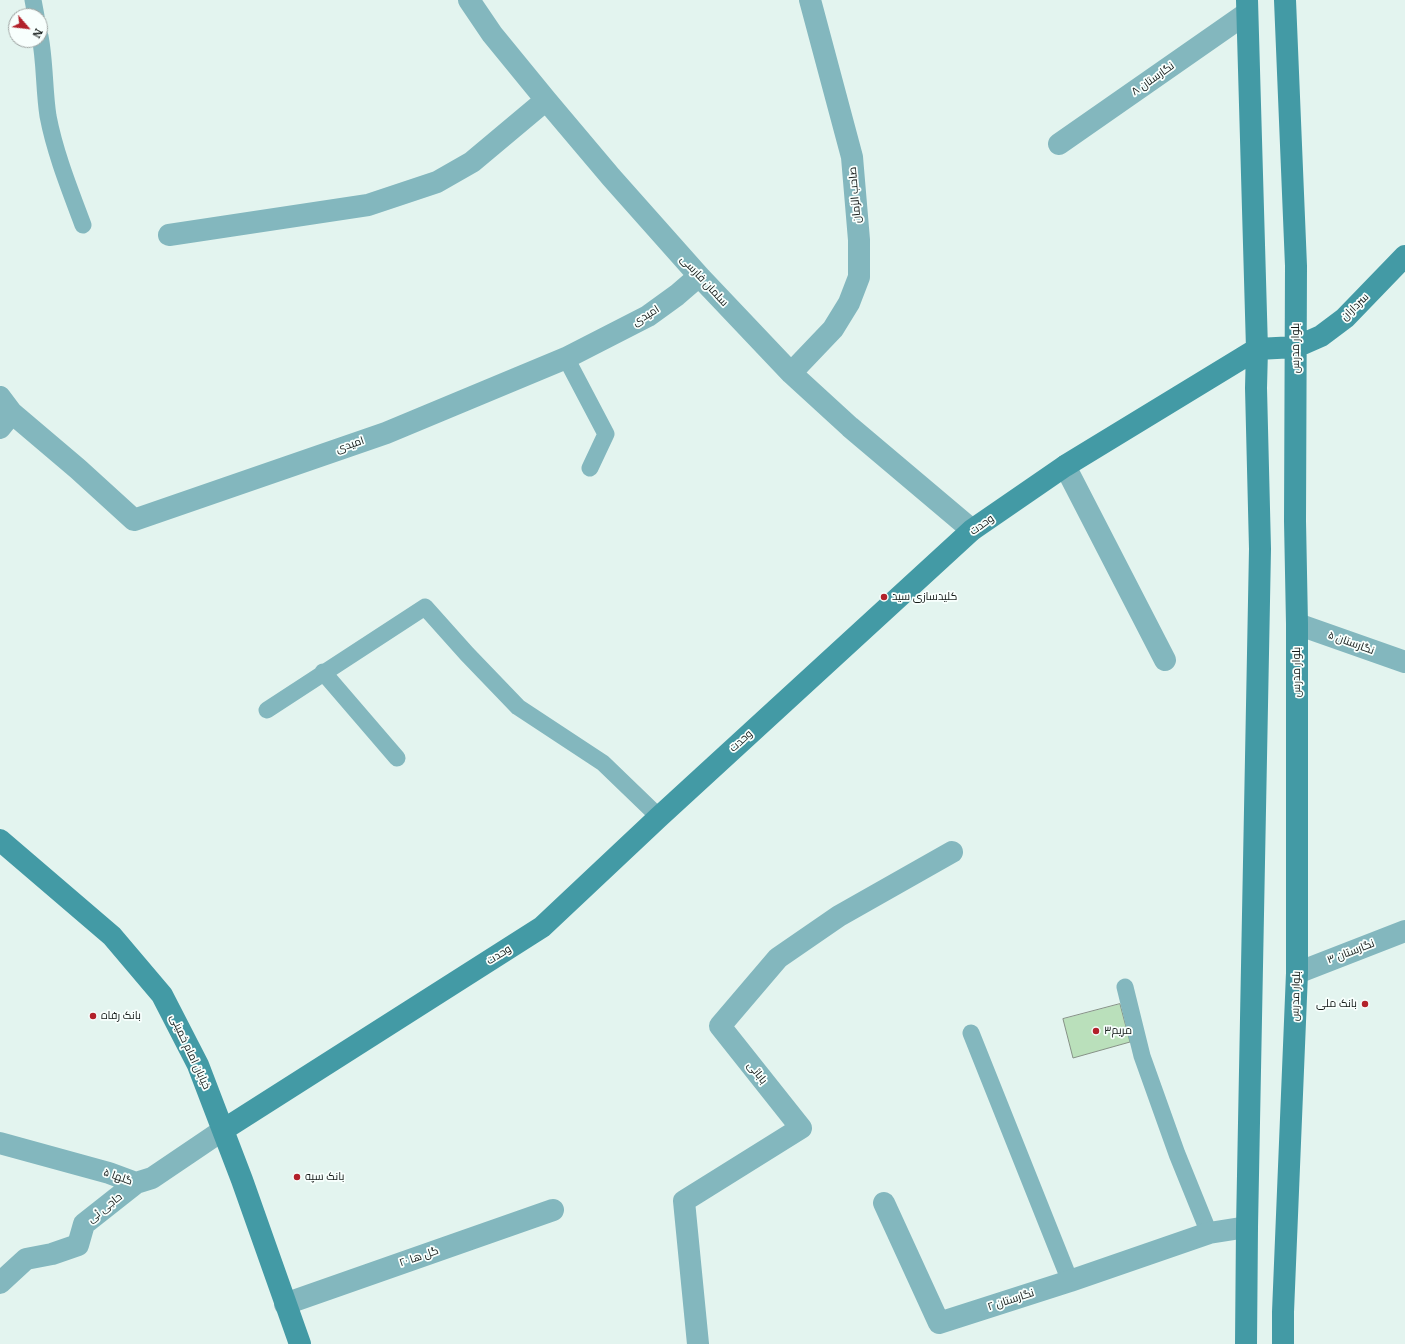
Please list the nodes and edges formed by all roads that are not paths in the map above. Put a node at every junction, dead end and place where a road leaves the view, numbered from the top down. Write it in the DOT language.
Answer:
graph roads {
  1 [pos="469,0"];
  2 [pos="810,0"];
  3 [pos="1285,0"];
  4 [pos="1247,7"];
  5 [pos="42,48"];
  6 [pos="546,100"];
  7 [pos="1059,144"];
  8 [pos="83,225"];
  9 [pos="169,235"];
  10 [pos="1405,256"];
  11 [pos="699,276"];
  12 [pos="1296,347"];
  13 [pos="1257,349"];
  14 [pos="566,358"];
  15 [pos="791,373"];
  16 [pos="4,413"];
  17 [pos="1065,466"];
  18 [pos="590,468"];
  19 [pos="972,530"];
  20 [pos="1297,624"];
  21 [pos="1165,660"];
  22 [pos="1405,662"];
  23 [pos="323,672"];
  24 [pos="267,710"];
  25 [pos="397,758"];
  26 [pos="659,816"];
  27 [pos="0,840"];
  28 [pos="952,852"];
  29 [pos="1405,931"];
  30 [pos="1297,973"];
  31 [pos="1125,987"];
  32 [pos="971,1033"];
  33 [pos="223,1130"];
  34 [pos="0,1143"];
  35 [pos="136,1183"];
  36 [pos="884,1202"];
  37 [pos="553,1210"];
  38 [pos="1248,1227"];
  39 [pos="1209,1232"];
  40 [pos="1070,1281"];
  41 [pos="0,1283"];
  42 [pos="285,1304"];
  43 [pos="300,1344"];
  44 [pos="698,1344"];
  45 [pos="1246,1344"];
  46 [pos="1283,1344"];
  1 -- 6 [label="street, سلمان فارسی"];
  2 -- 15 [label="street, صاحب الزمان"];
  3 -- 12 [label="main road, بلوار مدرس"];
  4 -- 7 [label="street, نگارستان ۸"];
  4 -- 13 [label="main road"];
  5 -- 8 [label="lane"];
  6 -- 9 [label="street"];
  6 -- 11 [label="street, سلمان فارسی"];
  10 -- 12 [label="main road, سرداران"];
  11 -- 14 [label="street, امیدی"];
  11 -- 15 [label="street, سلمان فارسی"];
  12 -- 13 [label="main road"];
  12 -- 20 [label="main road, بلوار مدرس"];
  13 -- 17 [label="main road, وحدت"];
  13 -- 38 [label="main road"];
  14 -- 16 [label="street, امیدی"];
  14 -- 18 [label="lane"];
  15 -- 19 [label="street, سلمان فارسی"];
  17 -- 19 [label="main road, وحدت"];
  17 -- 21 [label="street"];
  19 -- 26 [label="main road, وحدت"];
  20 -- 22 [label="street, نگارستان ۵"];
  20 -- 30 [label="main road, بلوار مدرس"];
  23 -- 24 [label="lane"];
  23 -- 25 [label="lane"];
  23 -- 26 [label="lane"];
  26 -- 33 [label="main road, وحدت"];
  27 -- 33 [label="main road, خیابان امام خمینی"];
  28 -- 44 [label="street, بابائی"];
  29 -- 30 [label="street, نگارستان ۳"];
  30 -- 46 [label="main road, بلوار مدرس"];
  31 -- 39 [label="lane"];
  32 -- 40 [label="lane"];
  33 -- 35 [label="street, گلها ۵"];
  33 -- 42 [label="main road, خیابان امام خمینی"];
  34 -- 35 [label="street, گلها ۵"];
  35 -- 41 [label="street, حاجی ئی"];
  36 -- 40 [label="street, نگارستان ۲"];
  37 -- 42 [label="street, گل ها ۲۰"];
  38 -- 39 [label="street, نگارستان ۲"];
  38 -- 45 [label="main road"];
  39 -- 40 [label="street, نگارستان ۲"];
  42 -- 43 [label="main road, خیابان امام خمینی"];
}
